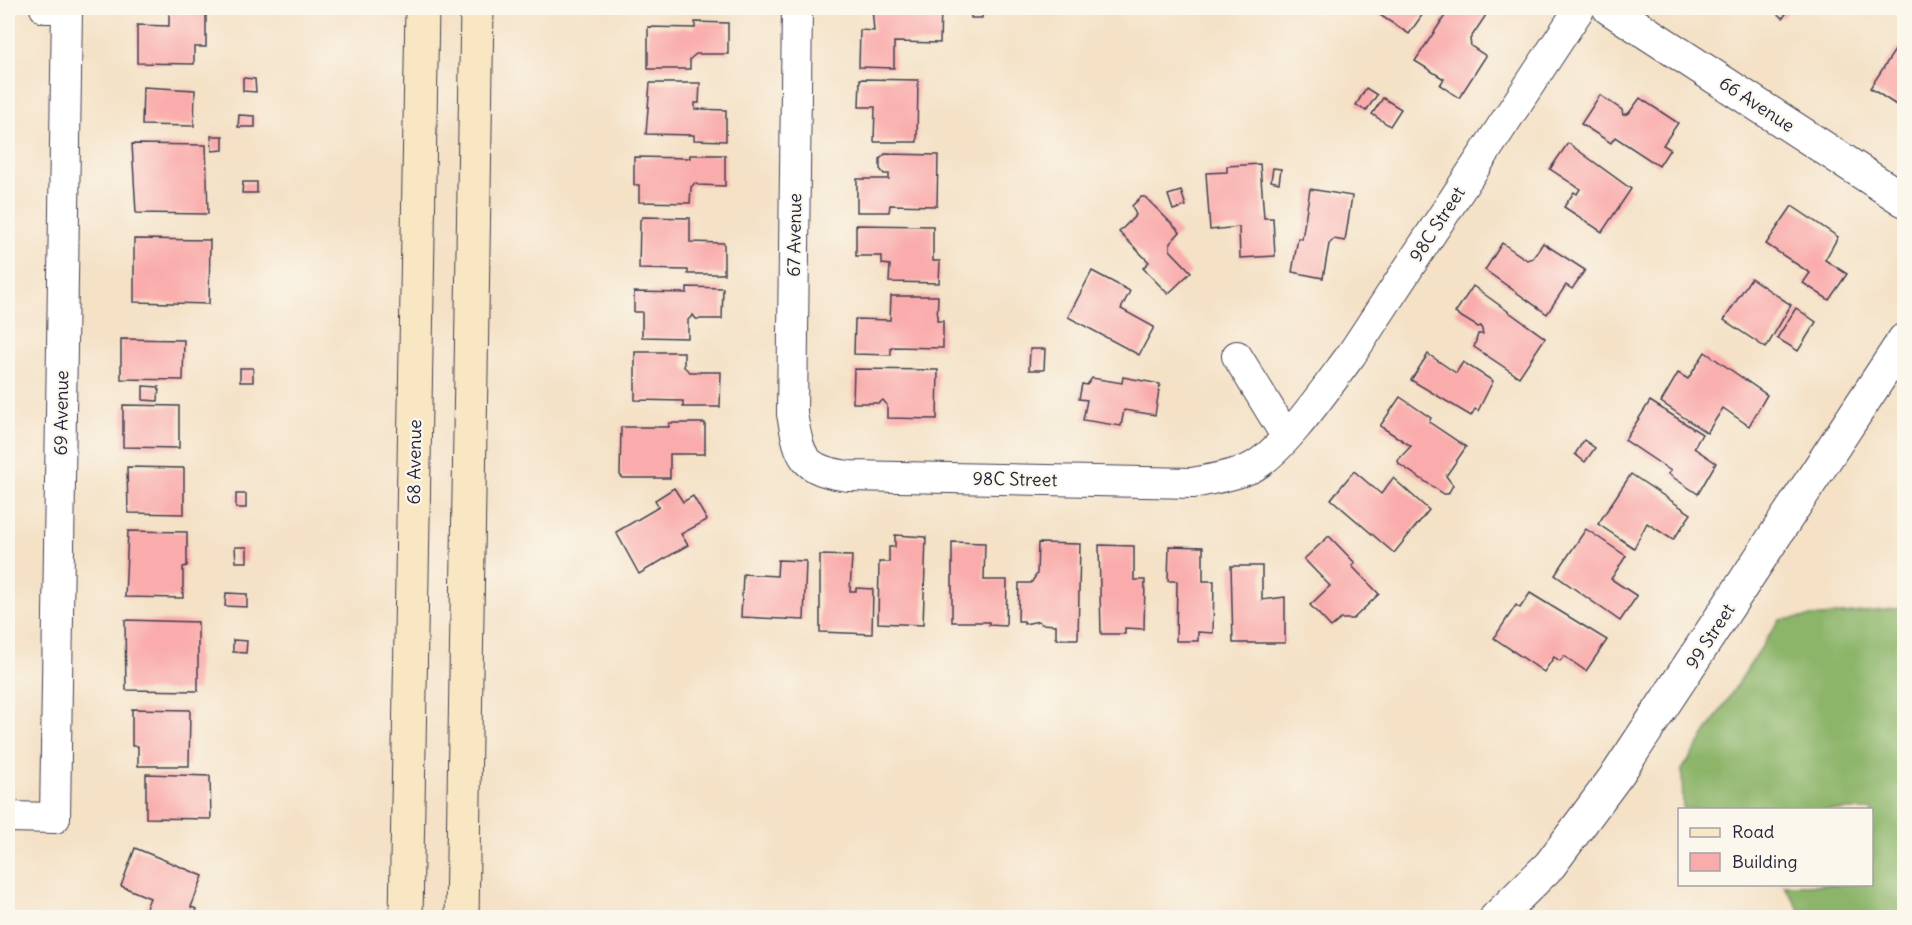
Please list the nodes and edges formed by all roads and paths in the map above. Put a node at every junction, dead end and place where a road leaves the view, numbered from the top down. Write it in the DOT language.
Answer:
graph roads {
  1 [pos="56,8"];
  2 [pos="422,8"];
  3 [pos="477,8"];
  4 [pos="798,8"];
  5 [pos="1580,8"];
  6 [pos="1609,8"];
  7 [pos="1905,200"];
  8 [pos="1905,340"];
  9 [pos="1237,356"];
  10 [pos="1286,436"];
  11 [pos="805,461"];
  12 [pos="8,817"];
  13 [pos="406,918"];
  14 [pos="462,918"];
  15 [pos="1496,918"];
  1 -- 12 [label="street, 69 Avenue"];
  2 -- 13 [label="main road, 68 Avenue"];
  3 -- 14 [label="main road"];
  4 -- 11 [label="street, 67 Avenue"];
  5 -- 10 [label="street, 98C Street"];
  6 -- 7 [label="street, 66 Avenue"];
  8 -- 15 [label="street, 99 Street"];
  9 -- 10 [label="street"];
  10 -- 11 [label="street, 98C Street"];
}
